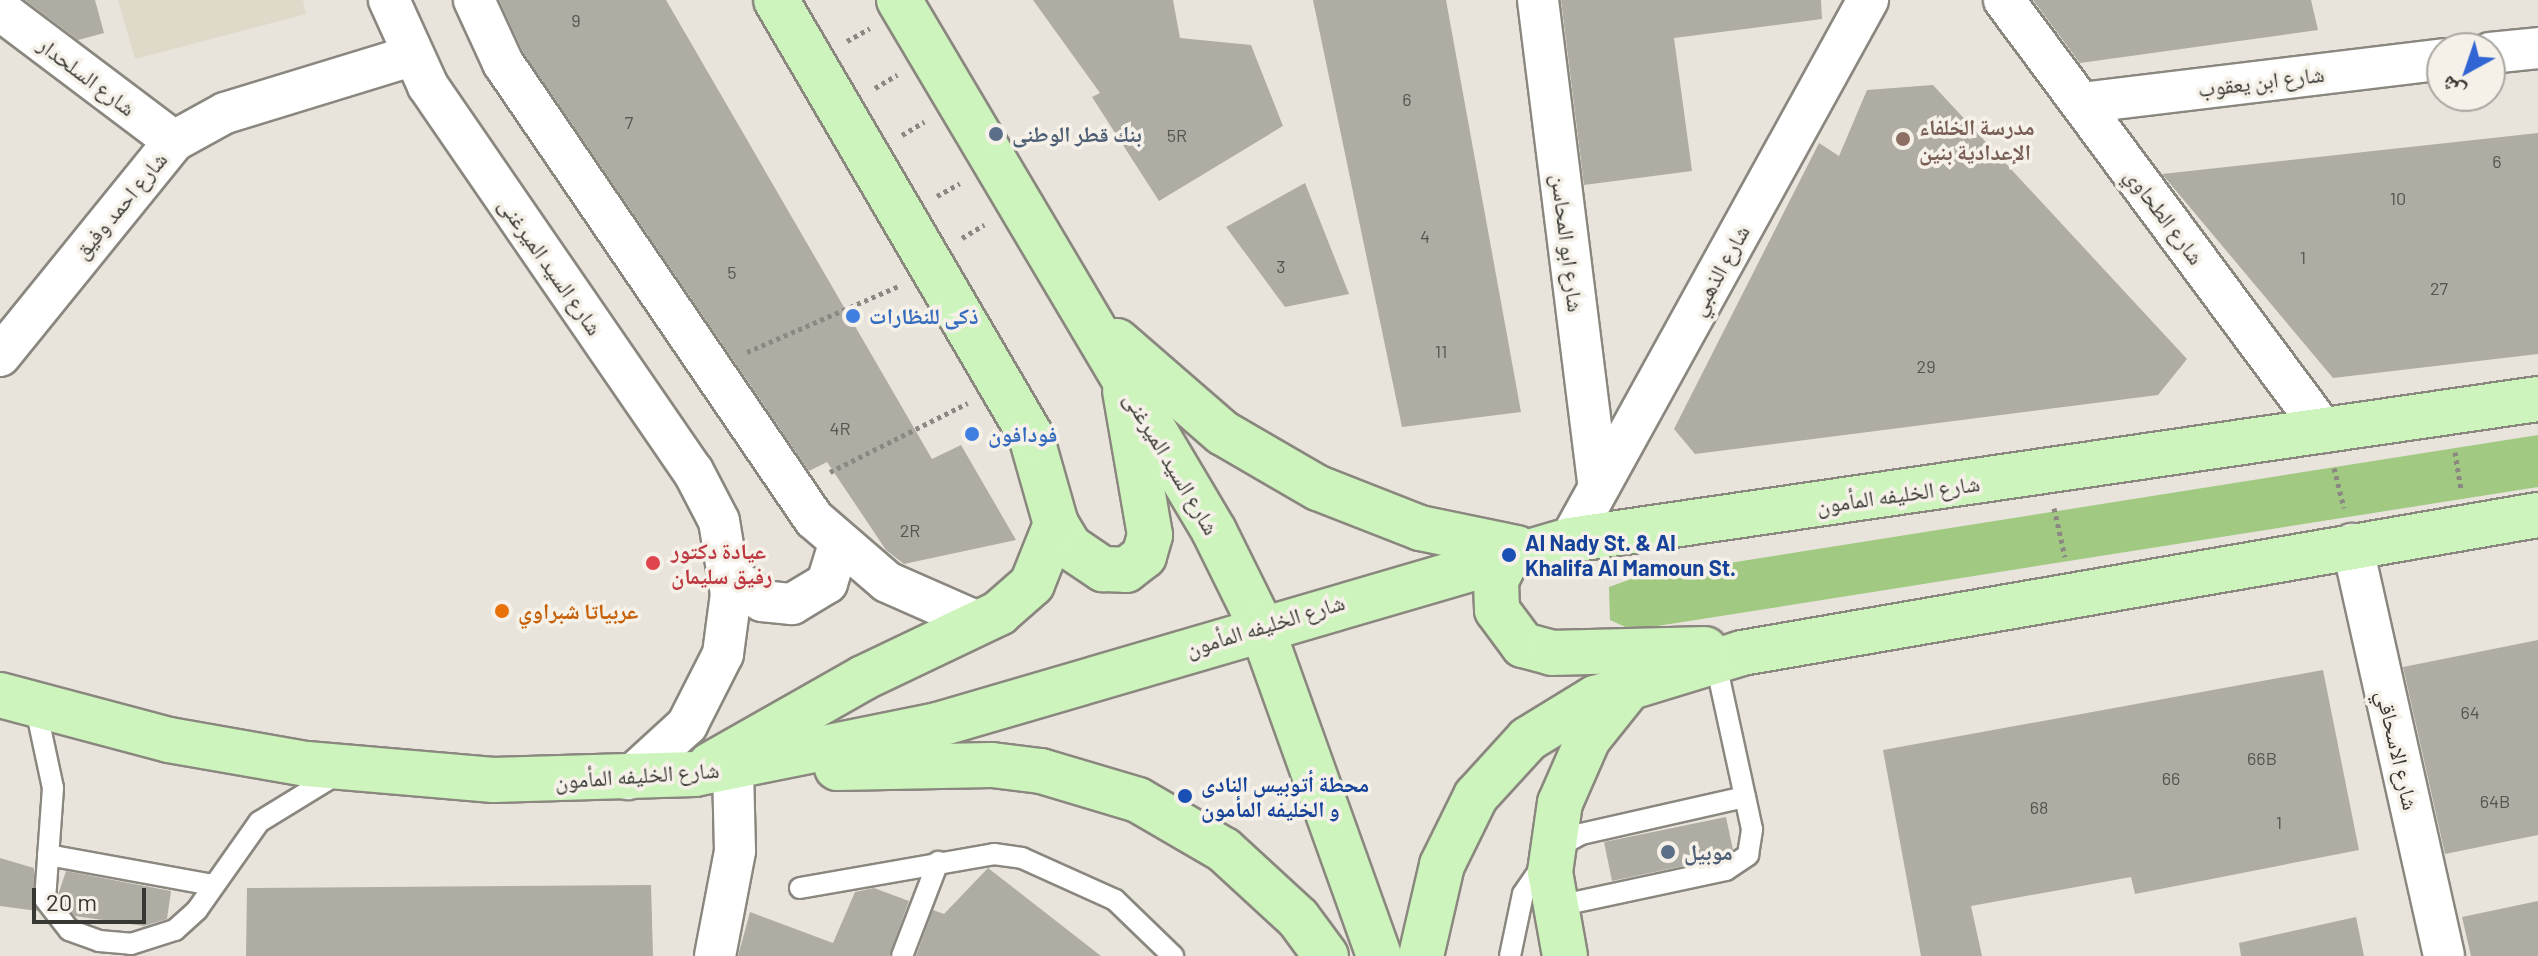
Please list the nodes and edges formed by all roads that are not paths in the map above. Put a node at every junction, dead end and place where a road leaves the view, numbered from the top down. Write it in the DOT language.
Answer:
graph roads {
  1 [pos="389,0"];
  2 [pos="474,0"];
  3 [pos="776,0"];
  4 [pos="1538,0"];
  5 [pos="1868,0"];
  6 [pos="2004,0"];
  7 [pos="901,4"];
  8 [pos="0,10"];
  9 [pos="2538,48"];
  10 [pos="2506,51"];
  11 [pos="411,56"];
  12 [pos="2426,61"];
  13 [pos="2081,103"];
  14 [pos="174,141"];
  15 [pos="1066,281"];
  16 [pos="0,356"];
  17 [pos="1124,385"];
  18 [pos="2538,399"];
  19 [pos="2325,432"];
  20 [pos="1599,487"];
  21 [pos="2538,515"];
  22 [pos="1056,524"];
  23 [pos="1570,540"];
  24 [pos="839,544"];
  25 [pos="2352,544"];
  26 [pos="1518,552"];
  27 [pos="730,575"];
  28 [pos="980,623"];
  29 [pos="1261,626"];
  30 [pos="1728,657"];
  31 [pos="1632,685"];
  32 [pos="13,703"];
  33 [pos="353,769"];
  34 [pos="733,769"];
  35 [pos="628,779"];
  36 [pos="1745,797"];
  37 [pos="1554,849"];
  38 [pos="48,855"];
  39 [pos="938,862"];
  40 [pos="213,885"];
  41 [pos="800,888"];
  42 [pos="1553,907"];
  43 [pos="715,956"];
  44 [pos="902,956"];
  45 [pos="1173,956"];
  46 [pos="1326,956"];
  47 [pos="1379,956"];
  48 [pos="1421,956"];
  49 [pos="1510,956"];
  50 [pos="1565,956"];
  51 [pos="2444,956"];
  1 -- 11 [label="street, شارع السيد الميرغنى"];
  2 -- 24 [label="street"];
  3 -- 22 [label="main road"];
  4 -- 20 [label="street, شارع ابو المحاسن"];
  5 -- 20 [label="street, شارع الذهبي"];
  6 -- 13 [label="street, شارع الطحاوي"];
  7 -- 15 [label="main road, شارع السيد الميرغنى"];
  8 -- 14 [label="street, شارع السلحدار"];
  9 -- 10 [label="street"];
  11 -- 14 [label="street, شارع احمد وفيق"];
  11 -- 27 [label="street, شارع السيد الميرغنى"];
  12 -- 13 [label="street, شارع ابن يعقوب"];
  13 -- 19 [label="street, شارع الطحاوي"];
  14 -- 16 [label="street, شارع احمد وفيق"];
  15 -- 17 [label="main road, شارع السيد الميرغنى"];
  15 -- 26 [label="main road"];
  17 -- 22 [label="main road"];
  17 -- 29 [label="main road, شارع السيد الميرغنى"];
  18 -- 19 [label="main road, شارع الخليفه المأمون"];
  19 -- 23 [label="main road, شارع الخليفه المأمون"];
  20 -- 23 [label="street, شارع الذهبي"];
  21 -- 25 [label="main road"];
  22 -- 28 [label="main road"];
  23 -- 26 [label="main road, شارع الخليفه المأمون"];
  24 -- 27 [label="street"];
  24 -- 28 [label="street"];
  25 -- 30 [label="main road"];
  25 -- 51 [label="street, شارع الاسحاقي"];
  26 -- 29 [label="main road, شارع الخليفه المأمون"];
  26 -- 30 [label="main road"];
  27 -- 35 [label="street, شارع السيد الميرغنى"];
  28 -- 34 [label="main road"];
  29 -- 34 [label="main road, شارع الخليفه المأمون"];
  29 -- 47 [label="main road, شارع السيد الميرغنى"];
  30 -- 31 [label="main road"];
  30 -- 36 [label="lane"];
  31 -- 37 [label="main road"];
  31 -- 48 [label="main road"];
  32 -- 33 [label="main road, شارع الخليفه المأمون"];
  32 -- 38 [label="lane"];
  33 -- 35 [label="main road, شارع الخليفه المأمون"];
  33 -- 40 [label="lane"];
  34 -- 35 [label="main road, شارع الخليفه المأمون"];
  34 -- 43 [label="street"];
  34 -- 46 [label="main road"];
  36 -- 37 [label="lane"];
  36 -- 42 [label="lane"];
  37 -- 42 [label="main road"];
  37 -- 49 [label="lane"];
  38 -- 40 [label="lane"];
  38 -- 40 [label="lane"];
  39 -- 41 [label="lane"];
  39 -- 44 [label="lane"];
  39 -- 45 [label="lane"];
  42 -- 50 [label="main road"];
}
